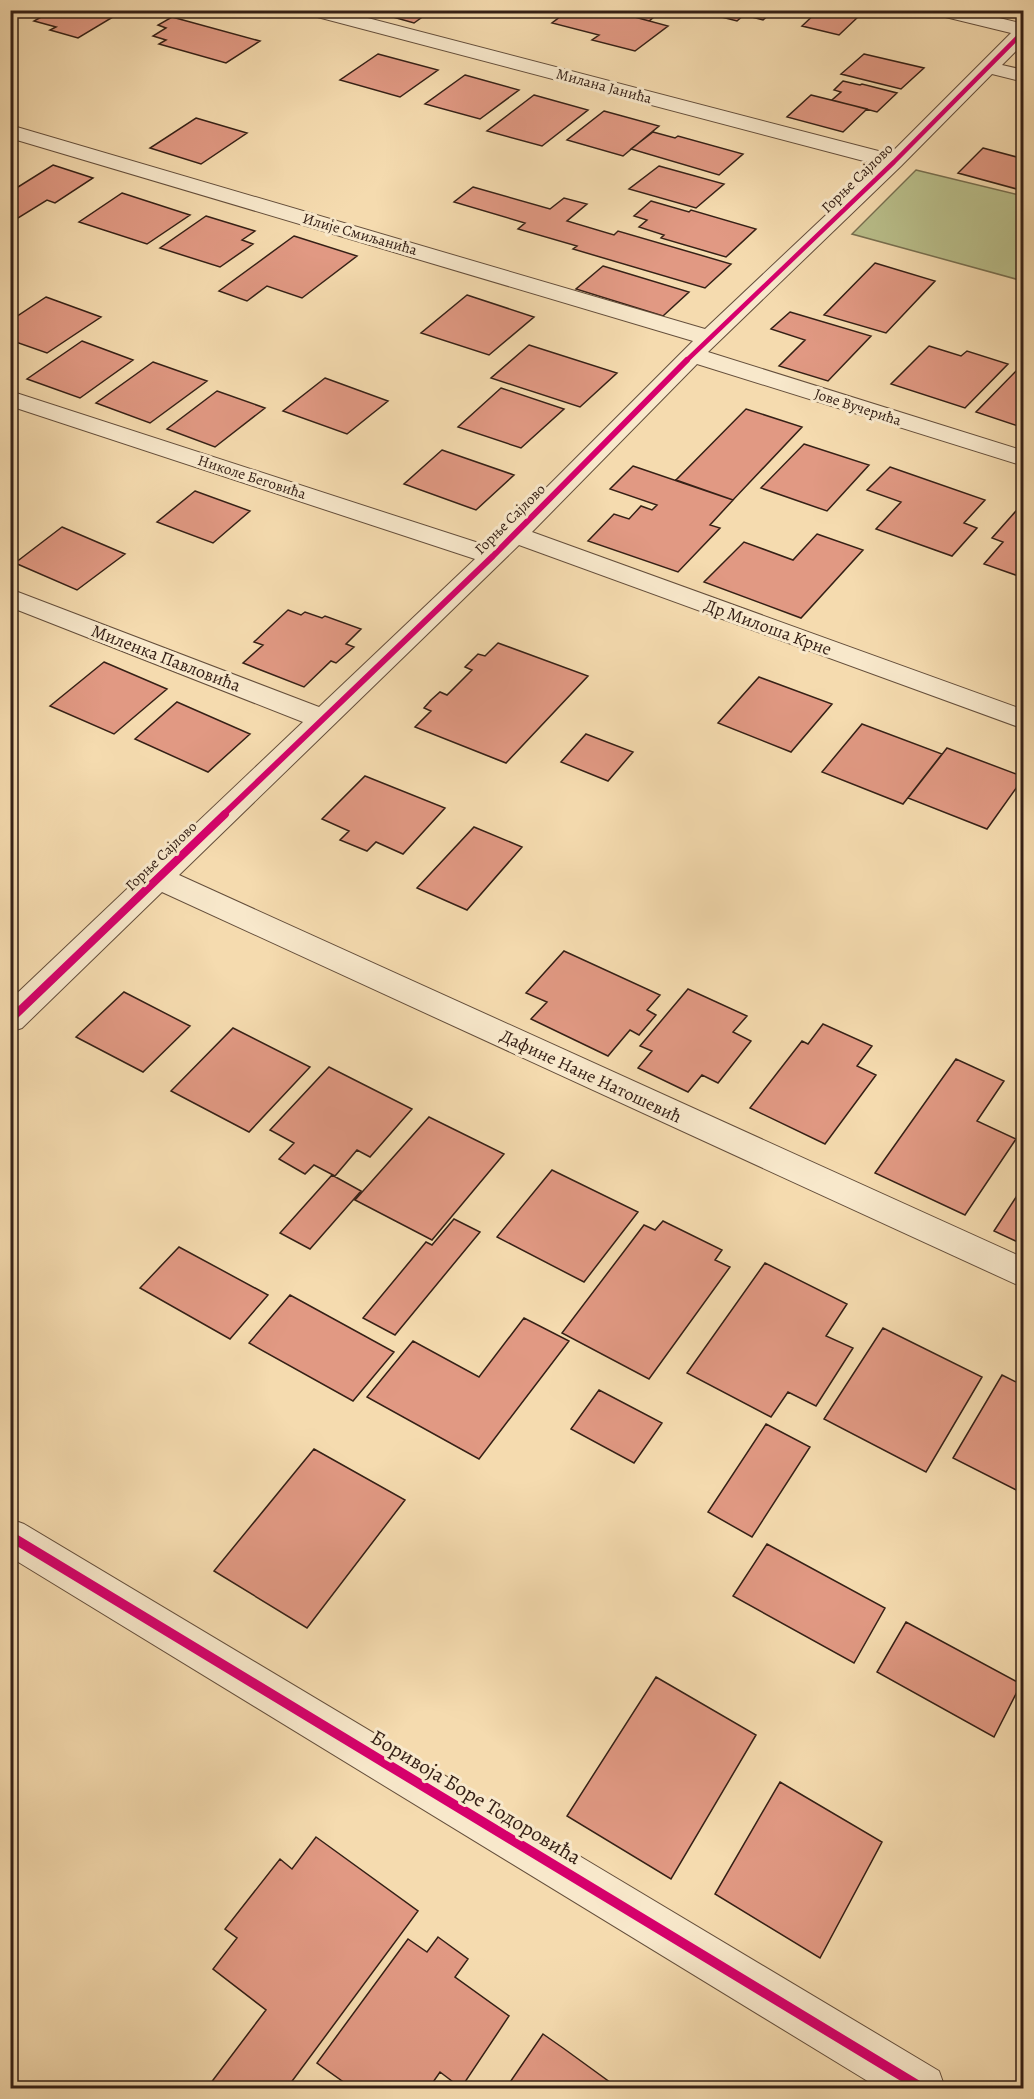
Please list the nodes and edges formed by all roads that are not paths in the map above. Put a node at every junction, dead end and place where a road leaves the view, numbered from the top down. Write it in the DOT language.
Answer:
graph roads {
  1 [pos="313,10"];
  2 [pos="940,10"];
  3 [pos="1023,31"];
  4 [pos="987,67"];
  5 [pos="1023,76"];
  6 [pos="10,131"];
  7 [pos="894,162"];
  8 [pos="701,346"];
  9 [pos="10,398"];
  10 [pos="1023,459"];
  11 [pos="513,534"];
  12 [pos="494,556"];
  13 [pos="10,597"];
  14 [pos="322,719"];
  15 [pos="1023,720"];
  16 [pos="158,878"];
  17 [pos="10,1020"];
  18 [pos="1023,1274"];
  19 [pos="10,1536"];
  20 [pos="922,2088"];
  1 -- 7 [label="street, Милана Јанића"];
  2 -- 3 [label="street"];
  3 -- 4 [label="street, Горње Сајлово"];
  4 -- 5 [label="street"];
  4 -- 7 [label="street, Горње Сајлово"];
  6 -- 8 [label="street, Илије Смиљанића"];
  7 -- 8 [label="street, Горње Сајлово"];
  8 -- 10 [label="street, Јове Вучерића"];
  8 -- 11 [label="street, Горње Сајлово"];
  9 -- 12 [label="street, Николе Беговића"];
  11 -- 12 [label="street, Горње Сајлово"];
  11 -- 15 [label="street, Др Милоша Крне"];
  12 -- 14 [label="street, Горње Сајлово"];
  13 -- 14 [label="street, Миленка Павловића"];
  14 -- 16 [label="street, Горње Сајлово"];
  16 -- 17 [label="street, Горње Сајлово"];
  16 -- 18 [label="street, Дафине Нане Натошевић"];
  19 -- 20 [label="street, Боривоја Боре Тодоровића"];
}
